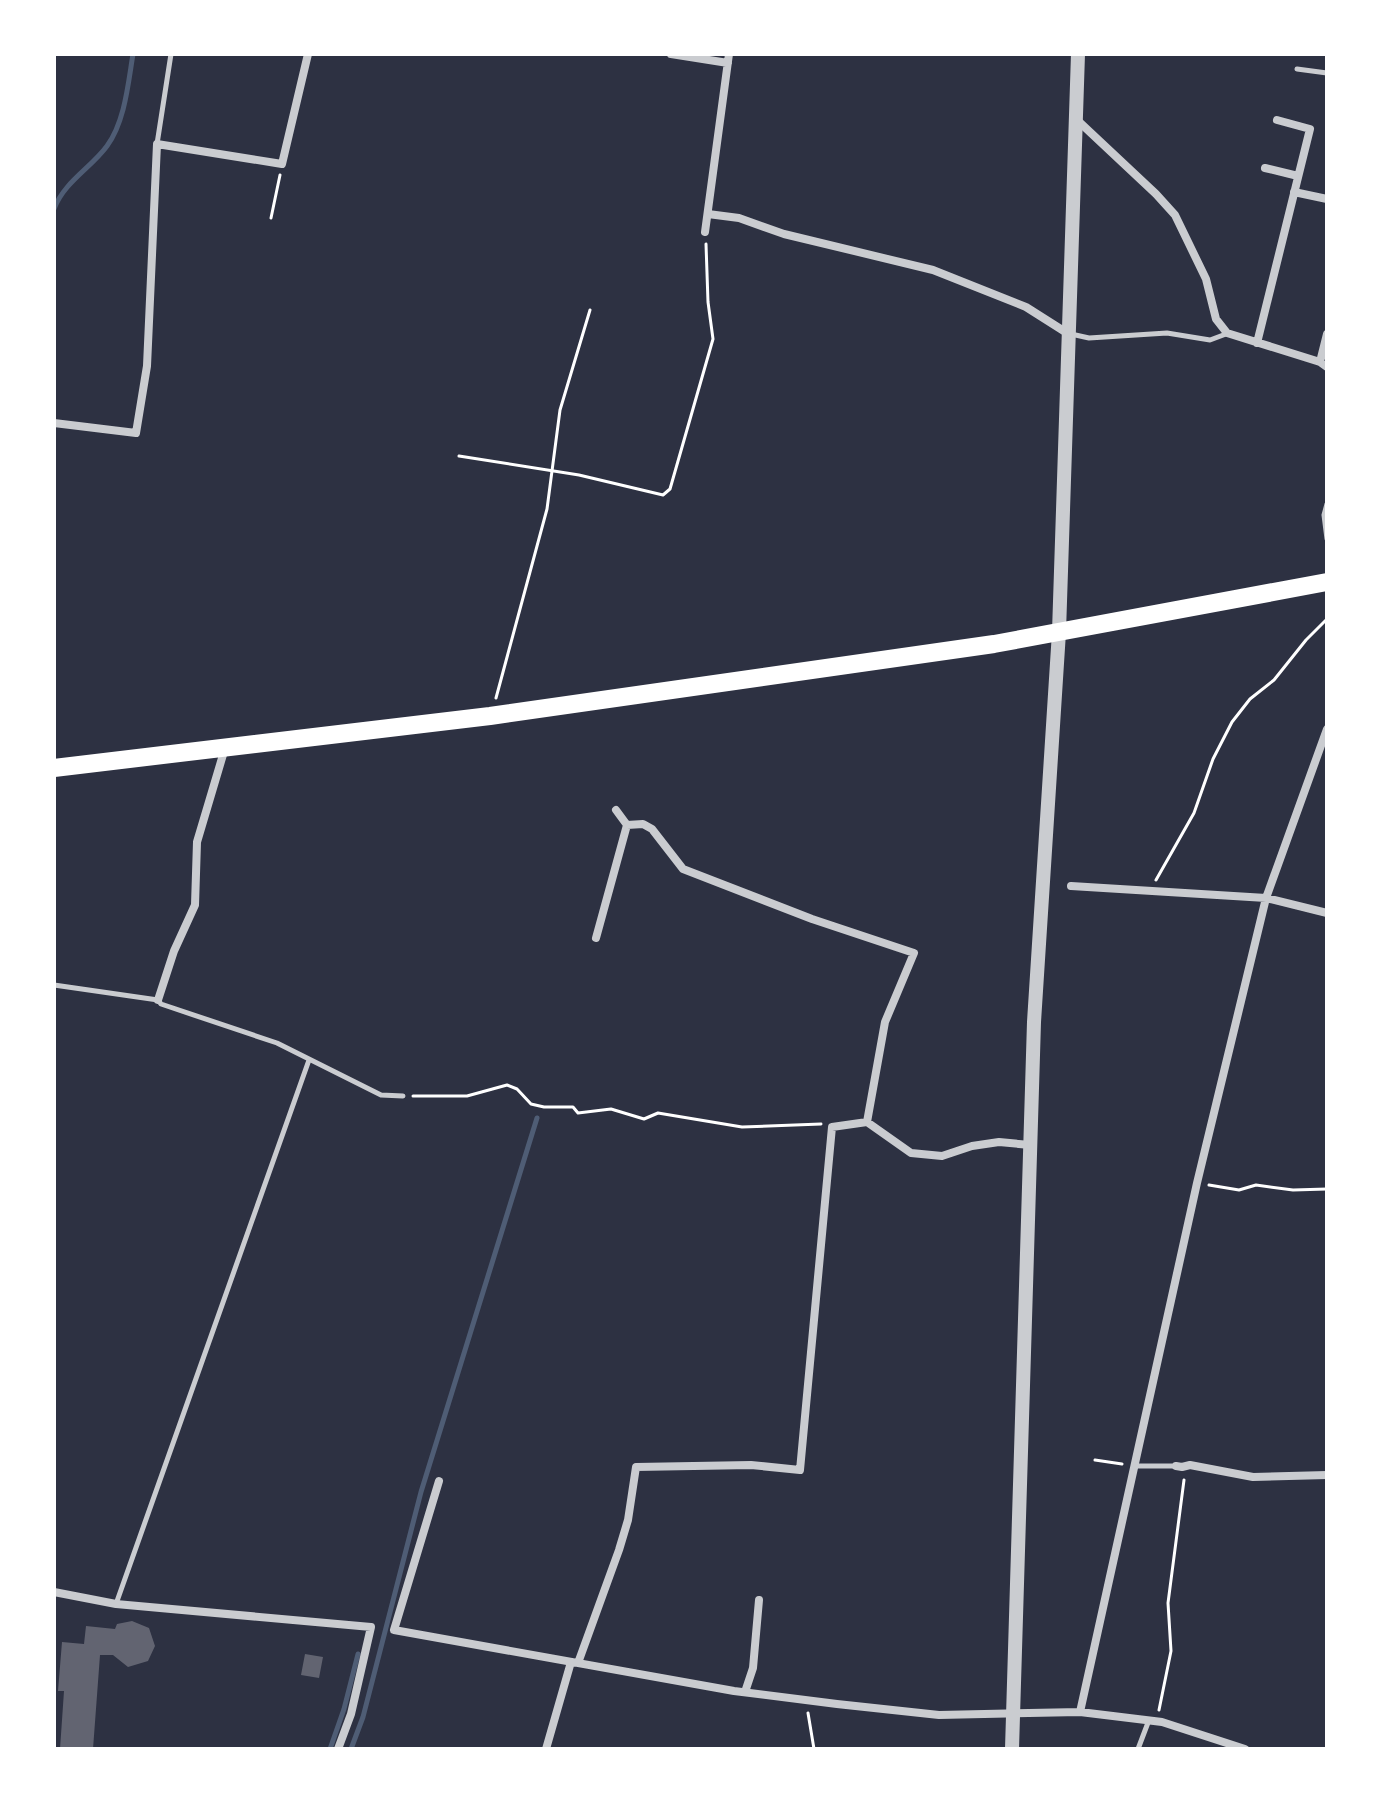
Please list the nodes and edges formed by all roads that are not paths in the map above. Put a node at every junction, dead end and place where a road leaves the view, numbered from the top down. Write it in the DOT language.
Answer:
graph roads {
  1 [pos="171,54"];
  2 [pos="308,54"];
  3 [pos="671,54"];
  4 [pos="1078,54"];
  5 [pos="728,59"];
  6 [pos="1297,69"];
  7 [pos="1327,73"];
  8 [pos="1075,118"];
  9 [pos="1277,120"];
  10 [pos="157,144"];
  11 [pos="1265,168"];
  12 [pos="1298,176"];
  13 [pos="1294,192"];
  14 [pos="1327,199"];
  15 [pos="708,214"];
  16 [pos="705,232"];
  17 [pos="1067,333"];
  18 [pos="1227,333"];
  19 [pos="1327,334"];
  20 [pos="1257,343"];
  21 [pos="1324,365"];
  22 [pos="54,423"];
  23 [pos="1327,504"];
  24 [pos="1327,539"];
  25 [pos="1327,582"];
  26 [pos="1059,632"];
  27 [pos="1327,729"];
  28 [pos="225,747"];
  29 [pos="54,768"];
  30 [pos="616,810"];
  31 [pos="627,825"];
  32 [pos="1071,886"];
  33 [pos="1266,898"];
  34 [pos="1327,913"];
  35 [pos="596,938"];
  36 [pos="54,985"];
  37 [pos="158,1000"];
  38 [pos="309,1060"];
  39 [pos="403,1096"];
  40 [pos="867,1122"];
  41 [pos="1030,1145"];
  42 [pos="1134,1466"];
  43 [pos="1176,1466"];
  44 [pos="1327,1475"];
  45 [pos="439,1481"];
  46 [pos="54,1592"];
  47 [pos="759,1600"];
  48 [pos="116,1604"];
  49 [pos="575,1662"];
  50 [pos="745,1692"];
  51 [pos="1080,1712"];
  52 [pos="1013,1713"];
  53 [pos="1153,1721"];
  54 [pos="338,1749"];
  55 [pos="546,1749"];
  56 [pos="1012,1749"];
  57 [pos="1138,1749"];
  58 [pos="1245,1749"];
  1 -- 10 [label="lane"];
  2 -- 10 [label="street"];
  3 -- 5 [label="street"];
  4 -- 8 [label="street"];
  5 -- 15 [label="street"];
  6 -- 7 [label="lane"];
  8 -- 17 [label="street"];
  8 -- 18 [label="street"];
  9 -- 12 [label="street"];
  10 -- 22 [label="street"];
  11 -- 12 [label="street"];
  12 -- 13 [label="street"];
  13 -- 14 [label="street"];
  13 -- 20 [label="street"];
  15 -- 16 [label="street"];
  15 -- 17 [label="street"];
  17 -- 18 [label="lane"];
  17 -- 26 [label="street"];
  18 -- 20 [label="street"];
  19 -- 21 [label="street"];
  20 -- 21 [label="street"];
  23 -- 24 [label="lane"];
  25 -- 26 [label="main road"];
  26 -- 28 [label="main road"];
  26 -- 41 [label="street"];
  27 -- 33 [label="street"];
  28 -- 29 [label="main road"];
  28 -- 37 [label="street"];
  30 -- 31 [label="street"];
  31 -- 35 [label="street"];
  31 -- 40 [label="street"];
  32 -- 33 [label="street"];
  33 -- 34 [label="street"];
  33 -- 42 [label="street"];
  36 -- 37 [label="lane"];
  37 -- 38 [label="lane"];
  38 -- 39 [label="lane"];
  38 -- 48 [label="lane"];
  40 -- 41 [label="street"];
  40 -- 49 [label="street"];
  41 -- 52 [label="street"];
  42 -- 43 [label="lane"];
  42 -- 51 [label="street"];
  43 -- 44 [label="street"];
  45 -- 49 [label="street"];
  46 -- 48 [label="street"];
  47 -- 50 [label="street"];
  48 -- 54 [label="street"];
  49 -- 50 [label="street"];
  49 -- 55 [label="street"];
  50 -- 52 [label="street"];
  51 -- 52 [label="street"];
  51 -- 53 [label="street"];
  52 -- 56 [label="street"];
  53 -- 57 [label="lane"];
  53 -- 58 [label="street"];
}
